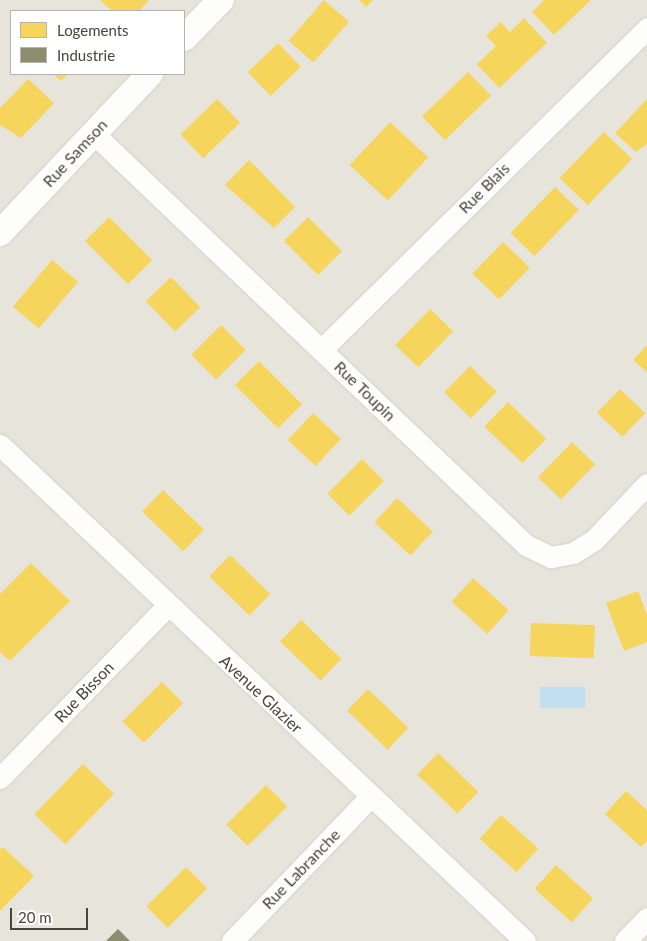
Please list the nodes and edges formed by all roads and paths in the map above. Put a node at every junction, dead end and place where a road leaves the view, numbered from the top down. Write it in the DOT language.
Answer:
graph roads {
  1 [pos="220,0"];
  2 [pos="647,28"];
  3 [pos="185,37"];
  4 [pos="149,75"];
  5 [pos="93,133"];
  6 [pos="0,233"];
  7 [pos="322,349"];
  8 [pos="0,444"];
  9 [pos="647,484"];
  10 [pos="167,606"];
  11 [pos="0,778"];
  12 [pos="370,797"];
  13 [pos="647,918"];
  14 [pos="232,941"];
  15 [pos="524,941"];
  16 [pos="625,941"];
  1 -- 3 [label="street"];
  2 -- 7 [label="street, Rue Blais"];
  4 -- 5 [label="street, Rue Samson"];
  5 -- 6 [label="street, Rue Samson"];
  5 -- 7 [label="street, Rue Toupin"];
  7 -- 9 [label="street, Rue Toupin"];
  8 -- 10 [label="street, Avenue Glazier"];
  10 -- 11 [label="street, Rue Bisson"];
  10 -- 12 [label="street, Avenue Glazier"];
  12 -- 14 [label="street, Rue Labranche"];
  12 -- 15 [label="street, Avenue Glazier"];
  13 -- 16 [label="street"];
}
